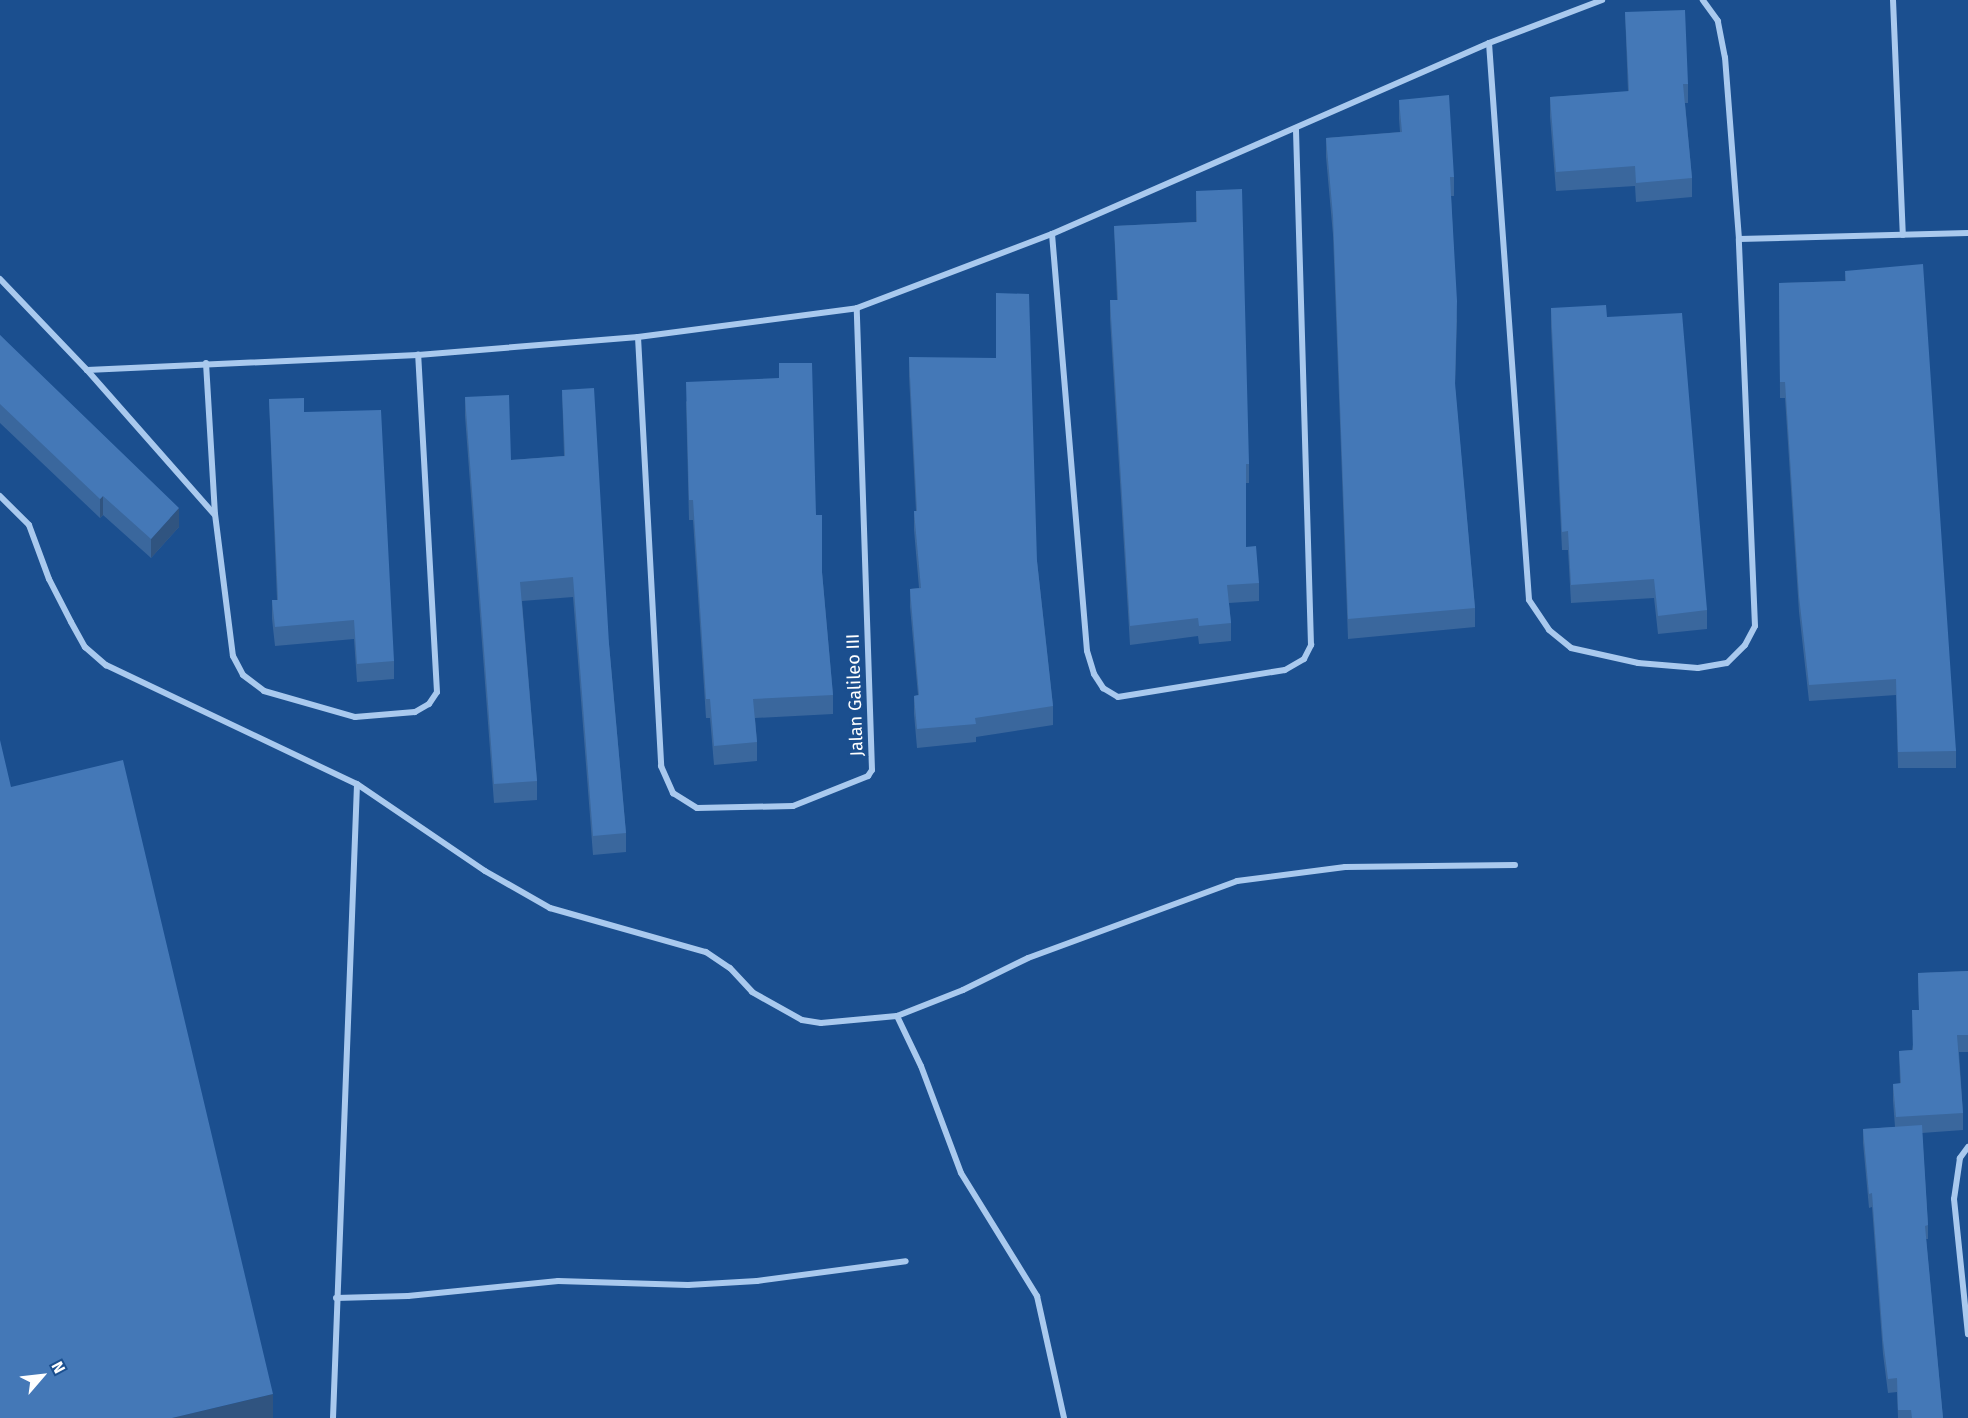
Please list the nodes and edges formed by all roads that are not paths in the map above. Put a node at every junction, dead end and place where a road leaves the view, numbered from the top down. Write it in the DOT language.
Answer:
graph roads {
  1 [pos="1602,0"];
  2 [pos="1703,0"];
  3 [pos="1893,0"];
  4 [pos="1489,43"];
  5 [pos="1296,129"];
  6 [pos="1968,232"];
  7 [pos="1052,234"];
  8 [pos="1903,236"];
  9 [pos="1739,239"];
  10 [pos="0,279"];
  11 [pos="857,308"];
  12 [pos="638,337"];
  13 [pos="418,356"];
  14 [pos="206,363"];
  15 [pos="87,370"];
  16 [pos="0,496"];
  17 [pos="215,514"];
  18 [pos="357,784"];
  19 [pos="1515,865"];
  20 [pos="897,1016"];
  21 [pos="1968,1147"];
  22 [pos="906,1261"];
  23 [pos="336,1298"];
  24 [pos="1968,1334"];
  25 [pos="333,1418"];
  26 [pos="1064,1418"];
  1 -- 4 [label="street"];
  2 -- 9 [label="street"];
  3 -- 8 [label="street"];
  4 -- 5 [label="street"];
  4 -- 9 [label="street"];
  5 -- 7 [label="street"];
  5 -- 7 [label="street"];
  6 -- 8 [label="street"];
  7 -- 11 [label="street"];
  8 -- 9 [label="street"];
  10 -- 15 [label="street"];
  11 -- 12 [label="street"];
  11 -- 12 [label="street, Jalan Galileo III"];
  12 -- 13 [label="street"];
  13 -- 14 [label="street"];
  13 -- 17 [label="street"];
  14 -- 15 [label="street"];
  14 -- 17 [label="street"];
  15 -- 17 [label="street"];
  16 -- 18 [label="street"];
  18 -- 20 [label="street"];
  18 -- 23 [label="street"];
  19 -- 20 [label="street"];
  20 -- 26 [label="street"];
  21 -- 24 [label="street"];
  22 -- 23 [label="street"];
  23 -- 25 [label="street"];
}
